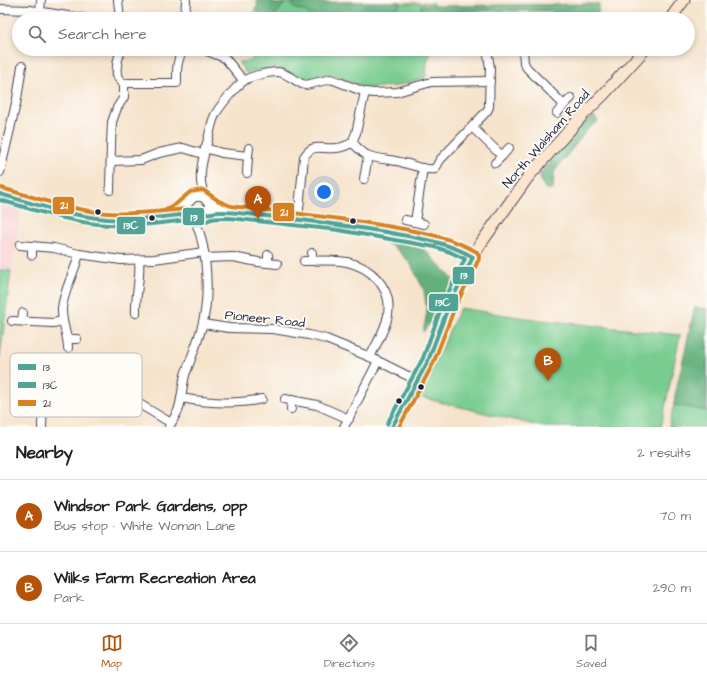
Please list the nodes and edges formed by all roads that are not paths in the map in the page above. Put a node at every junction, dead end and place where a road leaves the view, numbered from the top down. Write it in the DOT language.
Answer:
graph roads {
  1 [pos="41,0"];
  2 [pos="118,0"];
  3 [pos="186,0"];
  4 [pos="684,0"];
  5 [pos="0,10"];
  6 [pos="40,11"];
  7 [pos="46,12"];
  8 [pos="119,12"];
  9 [pos="185,12"];
  10 [pos="675,12"];
  11 [pos="119,56"];
  12 [pos="179,56"];
  13 [pos="221,56"];
  14 [pos="488,56"];
  15 [pos="524,56"];
  16 [pos="639,56"];
  17 [pos="22,66"];
  18 [pos="243,80"];
  19 [pos="490,81"];
  20 [pos="124,84"];
  21 [pos="365,92"];
  22 [pos="571,98"];
  23 [pos="564,105"];
  24 [pos="557,112"];
  25 [pos="472,127"];
  26 [pos="352,143"];
  27 [pos="509,148"];
  28 [pos="204,151"];
  29 [pos="368,156"];
  30 [pos="502,156"];
  31 [pos="111,161"];
  32 [pos="495,163"];
  33 [pos="423,168"];
  34 [pos="0,172"];
  35 [pos="247,173"];
  36 [pos="200,177"];
  37 [pos="364,178"];
  38 [pos="110,190"];
  39 [pos="0,194"];
  40 [pos="207,199"];
  41 [pos="190,200"];
  42 [pos="229,212"];
  43 [pos="207,215"];
  44 [pos="167,216"];
  45 [pos="192,216"];
  46 [pos="298,219"];
  47 [pos="405,220"];
  48 [pos="415,222"];
  49 [pos="424,224"];
  50 [pos="203,243"];
  51 [pos="20,245"];
  52 [pos="32,246"];
  53 [pos="79,254"];
  54 [pos="32,255"];
  55 [pos="205,255"];
  56 [pos="473,257"];
  57 [pos="309,258"];
  58 [pos="139,260"];
  59 [pos="277,264"];
  60 [pos="136,313"];
  61 [pos="12,321"];
  62 [pos="63,322"];
  63 [pos="203,324"];
  64 [pos="68,348"];
  65 [pos="370,357"];
  66 [pos="378,361"];
  67 [pos="418,381"];
  68 [pos="181,398"];
  69 [pos="262,399"];
  70 [pos="142,407"];
  71 [pos="291,409"];
  72 [pos="42,417"];
  73 [pos="349,419"];
  74 [pos="170,425"];
  75 [pos="42,427"];
  76 [pos="344,427"];
  77 [pos="392,427"];
  1 -- 6 [label="street"];
  2 -- 8 [label="street"];
  3 -- 9 [label="street"];
  4 -- 10 [label="main road"];
  5 -- 6 [label="street"];
  6 -- 7 [label="street"];
  11 -- 20 [label="street"];
  12 -- 20 [label="street"];
  13 -- 18 [label="street"];
  14 -- 19 [label="street"];
  15 -- 23 [label="street"];
  16 -- 56 [label="main road, North Walsham Road"];
  17 -- 34 [label="street"];
  18 -- 21 [label="street"];
  18 -- 28 [label="street"];
  19 -- 21 [label="street"];
  19 -- 25 [label="street"];
  20 -- 31 [label="street"];
  21 -- 26 [label="street"];
  22 -- 23 [label="street"];
  23 -- 24 [label="street"];
  25 -- 30 [label="street"];
  25 -- 33 [label="street"];
  26 -- 29 [label="street"];
  26 -- 46 [label="street"];
  27 -- 30 [label="street"];
  28 -- 31 [label="street"];
  28 -- 35 [label="street"];
  28 -- 36 [label="street"];
  29 -- 33 [label="street"];
  29 -- 37 [label="street"];
  30 -- 32 [label="street"];
  31 -- 38 [label="street"];
  33 -- 48 [label="street"];
  36 -- 40 [label="street"];
  36 -- 41 [label="street"];
  39 -- 44 [label="street"];
  40 -- 41 [label="street"];
  40 -- 42 [label="street"];
  40 -- 43 [label="street"];
  41 -- 44 [label="street"];
  41 -- 45 [label="street"];
  42 -- 43 [label="street"];
  42 -- 46 [label="street"];
  43 -- 45 [label="street"];
  43 -- 50 [label="street"];
  44 -- 45 [label="street"];
  45 -- 50 [label="street"];
  46 -- 56 [label="street"];
  47 -- 48 [label="street"];
  48 -- 49 [label="street"];
  50 -- 55 [label="street"];
  51 -- 52 [label="street"];
  52 -- 53 [label="street"];
  52 -- 54 [label="street"];
  53 -- 58 [label="street"];
  53 -- 62 [label="street"];
  55 -- 58 [label="street"];
  55 -- 59 [label="street"];
  55 -- 63 [label="street"];
  56 -- 67 [label="main road, North Walsham Road"];
  57 -- 65 [label="street"];
  58 -- 60 [label="street"];
  61 -- 62 [label="street"];
  62 -- 64 [label="street"];
  63 -- 65 [label="street, Pioneer Road"];
  63 -- 68 [label="street"];
  65 -- 66 [label="street, Pioneer Road"];
  66 -- 67 [label="street, Pioneer Road"];
  66 -- 73 [label="street"];
  67 -- 77 [label="main road, North Walsham Road"];
  68 -- 69 [label="street"];
  68 -- 74 [label="street"];
  70 -- 74 [label="street"];
  71 -- 73 [label="street"];
  72 -- 75 [label="street"];
  73 -- 76 [label="street"];
}
